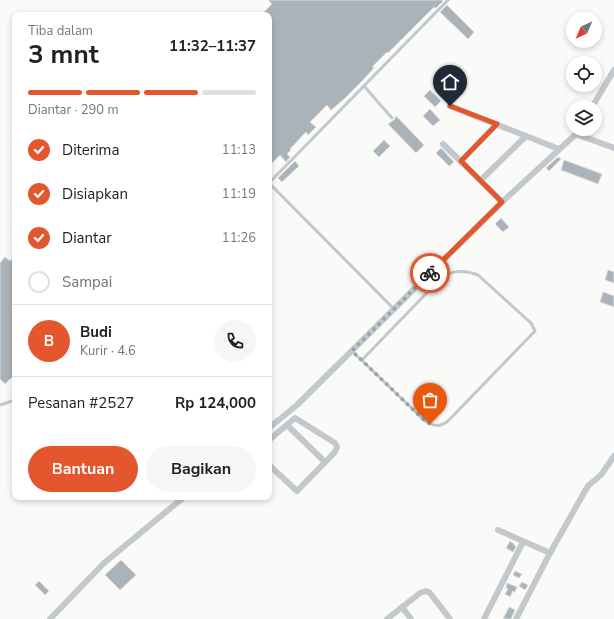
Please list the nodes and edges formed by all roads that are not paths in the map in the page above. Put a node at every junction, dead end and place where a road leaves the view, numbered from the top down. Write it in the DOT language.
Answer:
graph roads {
  1 [pos="448,0"];
  2 [pos="614,70"];
  3 [pos="364,86"];
  4 [pos="596,100"];
  5 [pos="450,106"];
  6 [pos="392,118"];
  7 [pos="497,124"];
  8 [pos="526,136"];
  9 [pos="572,136"];
  10 [pos="588,136"];
  11 [pos="443,144"];
  12 [pos="614,148"];
  13 [pos="559,149"];
  14 [pos="461,161"];
  15 [pos="272,180"];
  16 [pos="481,180"];
  17 [pos="272,186"];
  18 [pos="502,202"];
  19 [pos="394,309"];
  20 [pos="352,351"];
  21 [pos="362,360"];
  22 [pos="12,401"];
  23 [pos="0,405"];
  24 [pos="287,425"];
  25 [pos="272,426"];
  26 [pos="272,438"];
  27 [pos="614,456"];
  28 [pos="325,462"];
  29 [pos="272,467"];
  30 [pos="180,500"];
  31 [pos="498,530"];
  32 [pos="523,542"];
  33 [pos="550,553"];
  34 [pos="402,607"];
  35 [pos="50,619"];
  36 [pos="387,619"];
  37 [pos="411,619"];
  38 [pos="450,619"];
  39 [pos="484,619"];
  40 [pos="516,619"];
  1 -- 3 [label="lane"];
  2 -- 4 [label="street"];
  3 -- 6 [label="lane"];
  3 -- 15 [label="lane"];
  5 -- 7 [label="street"];
  7 -- 8 [label="street"];
  7 -- 14 [label="street"];
  8 -- 13 [label="street"];
  8 -- 16 [label="street"];
  9 -- 13 [label="street"];
  10 -- 12 [label="street"];
  11 -- 14 [label="street"];
  13 -- 18 [label="street"];
  14 -- 16 [label="street"];
  16 -- 18 [label="street"];
  17 -- 19 [label="lane"];
  18 -- 19 [label="street"];
  19 -- 20 [label="street"];
  20 -- 21 [label="lane"];
  20 -- 25 [label="street"];
  21 -- 21 [label="lane"];
  22 -- 23 [label="lane"];
  24 -- 26 [label="street"];
  24 -- 28 [label="street"];
  24 -- 28 [label="street"];
  27 -- 33 [label="street"];
  28 -- 29 [label="street"];
  30 -- 35 [label="street"];
  31 -- 32 [label="street"];
  32 -- 33 [label="street"];
  32 -- 39 [label="street"];
  33 -- 40 [label="street"];
  34 -- 36 [label="street"];
  34 -- 37 [label="street"];
  34 -- 38 [label="street"];
}
